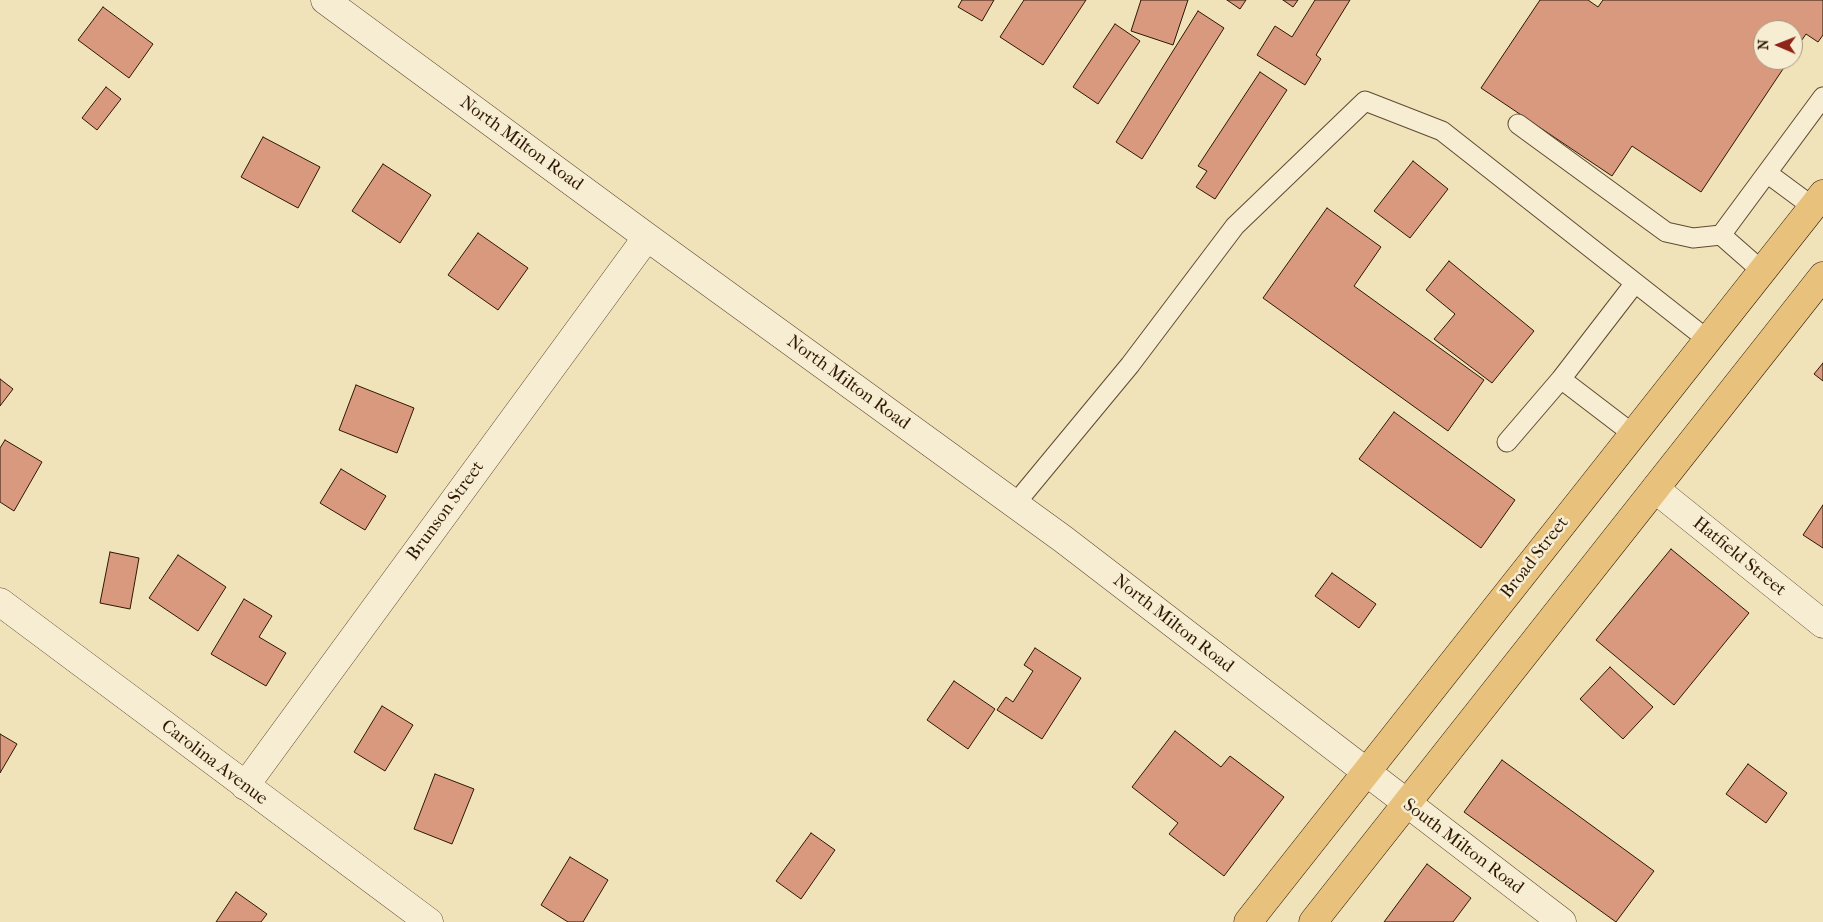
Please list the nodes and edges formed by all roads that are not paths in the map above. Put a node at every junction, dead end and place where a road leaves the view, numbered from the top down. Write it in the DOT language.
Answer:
graph roads {
  1 [pos="326,0"];
  2 [pos="1823,97"];
  3 [pos="1518,124"];
  4 [pos="1767,173"];
  5 [pos="1818,201"];
  6 [pos="1721,235"];
  7 [pos="647,237"];
  8 [pos="1762,271"];
  9 [pos="1823,276"];
  10 [pos="1635,283"];
  11 [pos="1708,340"];
  12 [pos="1561,379"];
  13 [pos="1633,434"];
  14 [pos="1507,442"];
  15 [pos="1655,489"];
  16 [pos="1015,504"];
  17 [pos="0,602"];
  18 [pos="1823,624"];
  19 [pos="1366,772"];
  20 [pos="245,786"];
  21 [pos="1406,804"];
  22 [pos="429,922"];
  23 [pos="1248,922"];
  24 [pos="1313,922"];
  25 [pos="1562,922"];
  1 -- 7 [label="street, North Milton Road"];
  2 -- 4 [label="lane"];
  3 -- 6 [label="lane"];
  4 -- 5 [label="lane"];
  4 -- 6 [label="lane"];
  5 -- 8 [label="main road, Broad Street"];
  6 -- 8 [label="lane"];
  7 -- 16 [label="street, North Milton Road"];
  7 -- 20 [label="street, Brunson Street"];
  8 -- 11 [label="main road, Broad Street"];
  9 -- 15 [label="main road"];
  10 -- 11 [label="lane"];
  10 -- 12 [label="lane"];
  10 -- 16 [label="lane"];
  11 -- 13 [label="main road, Broad Street"];
  12 -- 13 [label="lane"];
  12 -- 14 [label="lane"];
  13 -- 19 [label="main road, Broad Street"];
  15 -- 18 [label="street, Hatfield Street"];
  15 -- 21 [label="main road"];
  16 -- 19 [label="street, North Milton Road"];
  17 -- 20 [label="street, Carolina Avenue"];
  19 -- 21 [label="street, South Milton Road"];
  19 -- 23 [label="main road, Broad Street"];
  20 -- 22 [label="street, Carolina Avenue"];
  21 -- 24 [label="main road"];
  21 -- 25 [label="street, South Milton Road"];
}
